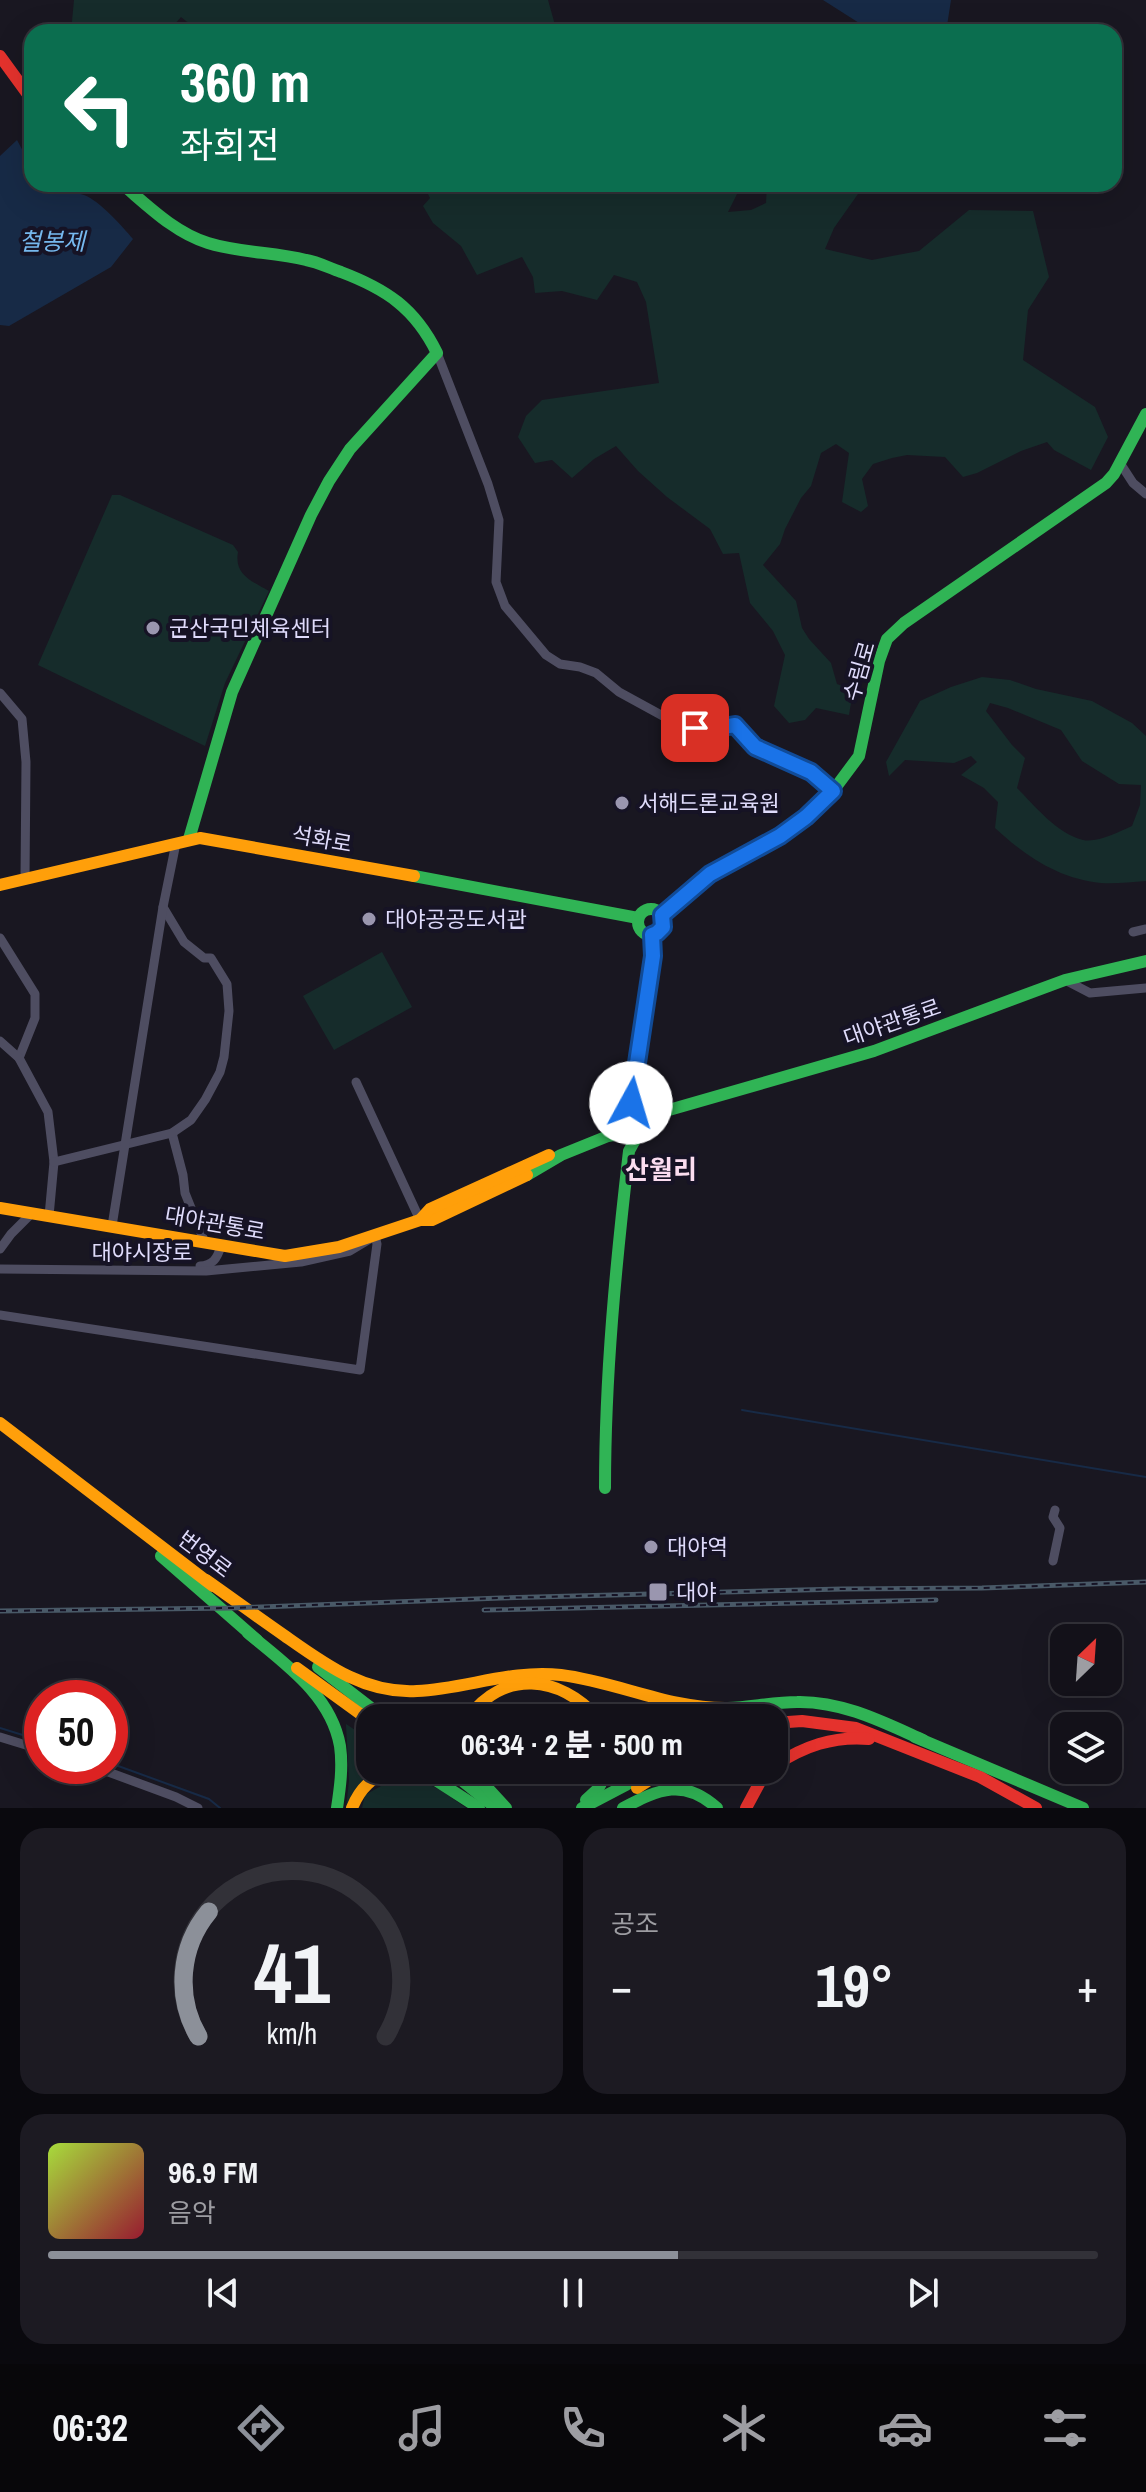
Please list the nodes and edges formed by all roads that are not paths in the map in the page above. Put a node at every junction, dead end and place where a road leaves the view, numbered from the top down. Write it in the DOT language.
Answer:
graph roads {
  1 [pos="0,56"];
  2 [pos="24,89"];
  3 [pos="132,192"];
  4 [pos="437,353"];
  5 [pos="1146,414"];
  6 [pos="1120,463"];
  7 [pos="1146,494"];
  8 [pos="0,693"];
  9 [pos="833,791"];
  10 [pos="182,841"];
  11 [pos="25,878"];
  12 [pos="0,885"];
  13 [pos="163,907"];
  14 [pos="662,915"];
  15 [pos="638,918"];
  16 [pos="1146,929"];
  17 [pos="1133,932"];
  18 [pos="652,935"];
  19 [pos="0,938"];
  20 [pos="1146,961"];
  21 [pos="1065,980"];
  22 [pos="1146,988"];
  23 [pos="0,1041"];
  24 [pos="19,1058"];
  25 [pos="356,1082"];
  26 [pos="631,1103"];
  27 [pos="620,1115"];
  28 [pos="648,1116"];
  29 [pos="633,1130"];
  30 [pos="172,1133"];
  31 [pos="126,1145"];
  32 [pos="54,1162"];
  33 [pos="0,1208"];
  34 [pos="32,1213"];
  35 [pos="49,1216"];
  36 [pos="420,1220"];
  37 [pos="112,1226"];
  38 [pos="375,1236"];
  39 [pos="205,1243"];
  40 [pos="221,1246"];
  41 [pos="0,1249"];
  42 [pos="0,1269"];
  43 [pos="165,1271"];
  44 [pos="0,1315"];
  45 [pos="0,1423"];
  46 [pos="0,1430"];
  47 [pos="603,1488"];
  48 [pos="1055,1510"];
  49 [pos="1053,1561"];
  50 [pos="206,1580"];
  51 [pos="248,1633"];
  52 [pos="366,1704"];
  53 [pos="477,1704"];
  54 [pos="585,1704"];
  55 [pos="356,1711"];
  56 [pos="788,1711"];
  57 [pos="788,1722"];
  58 [pos="0,1737"];
  59 [pos="24,1744"];
  60 [pos="922,1746"];
  61 [pos="788,1757"];
  62 [pos="128,1779"];
  63 [pos="366,1784"];
  64 [pos="442,1784"];
  65 [pos="450,1784"];
  66 [pos="466,1784"];
  67 [pos="482,1784"];
  68 [pos="601,1784"];
  69 [pos="627,1784"];
  70 [pos="644,1784"];
  71 [pos="649,1784"];
  72 [pos="759,1784"];
  73 [pos="198,1808"];
  74 [pos="337,1808"];
  75 [pos="352,1808"];
  76 [pos="479,1808"];
  77 [pos="496,1808"];
  78 [pos="506,1808"];
  79 [pos="575,1808"];
  80 [pos="582,1808"];
  81 [pos="605,1808"];
  82 [pos="621,1808"];
  83 [pos="717,1808"];
  84 [pos="746,1808"];
  85 [pos="1036,1808"];
  86 [pos="1083,1808"];
  1 -- 2 [label="main road"];
  3 -- 4 [label="main road"];
  4 -- 9 [label="street"];
  4 -- 10 [label="main road"];
  5 -- 6 [label="main road, 수림로"];
  6 -- 7 [label="street"];
  6 -- 9 [label="main road, 수림로"];
  8 -- 11 [label="street"];
  9 -- 14 [label="main road, 수림로"];
  10 -- 11 [label="main road, 석화로"];
  10 -- 13 [label="street"];
  10 -- 15 [label="main road, 석화로"];
  11 -- 12 [label="main road, 석화로"];
  13 -- 30 [label="street"];
  13 -- 31 [label="street"];
  14 -- 15 [label="main road"];
  14 -- 18 [label="main road, 수림로"];
  15 -- 18 [label="main road"];
  16 -- 17 [label="street"];
  18 -- 26 [label="main road, 수림로"];
  19 -- 24 [label="street"];
  20 -- 21 [label="main road, 대야관통로"];
  21 -- 22 [label="street"];
  21 -- 28 [label="main road, 대야관통로"];
  23 -- 24 [label="street"];
  24 -- 32 [label="street"];
  25 -- 36 [label="street"];
  26 -- 27 [label="main road"];
  26 -- 28 [label="main road"];
  27 -- 29 [label="main road"];
  27 -- 36 [label="main road, 대야관통로"];
  28 -- 29 [label="main road"];
  29 -- 36 [label="main road, 대야관통로"];
  29 -- 47 [label="main road"];
  30 -- 31 [label="street"];
  30 -- 39 [label="street"];
  31 -- 32 [label="street"];
  31 -- 37 [label="street"];
  32 -- 35 [label="street"];
  33 -- 34 [label="main road, 대야관통로"];
  34 -- 35 [label="main road, 대야관통로"];
  34 -- 41 [label="street"];
  35 -- 37 [label="main road, 대야관통로"];
  36 -- 38 [label="main road, 대야관통로"];
  37 -- 39 [label="main road, 대야관통로"];
  38 -- 40 [label="main road, 대야관통로"];
  38 -- 43 [label="street, 대야시장로"];
  38 -- 44 [label="street"];
  39 -- 40 [label="main road, 대야관통로"];
  40 -- 43 [label="street"];
  42 -- 43 [label="street, 대야시장로"];
  45 -- 50 [label="main road, 번영로"];
  46 -- 51 [label="main road, 번영로"];
  48 -- 49 [label="street"];
  50 -- 52 [label="main road, 번영로"];
  50 -- 60 [label="main road"];
  51 -- 55 [label="main road, 번영로"];
  51 -- 74 [label="main road"];
  53 -- 54 [label="main road"];
  56 -- 60 [label="main road"];
  57 -- 60 [label="main road"];
  58 -- 59 [label="street"];
  60 -- 61 [label="main road"];
  60 -- 85 [label="main road"];
  60 -- 86 [label="main road"];
  62 -- 73 [label="street"];
  63 -- 75 [label="main road"];
  64 -- 76 [label="main road"];
  65 -- 76 [label="main road"];
  66 -- 77 [label="main road"];
  67 -- 78 [label="main road"];
  68 -- 79 [label="main road"];
  69 -- 80 [label="main road"];
  70 -- 81 [label="main road"];
  71 -- 82 [label="main road"];
  72 -- 84 [label="main road"];
  82 -- 83 [label="main road"];
}
